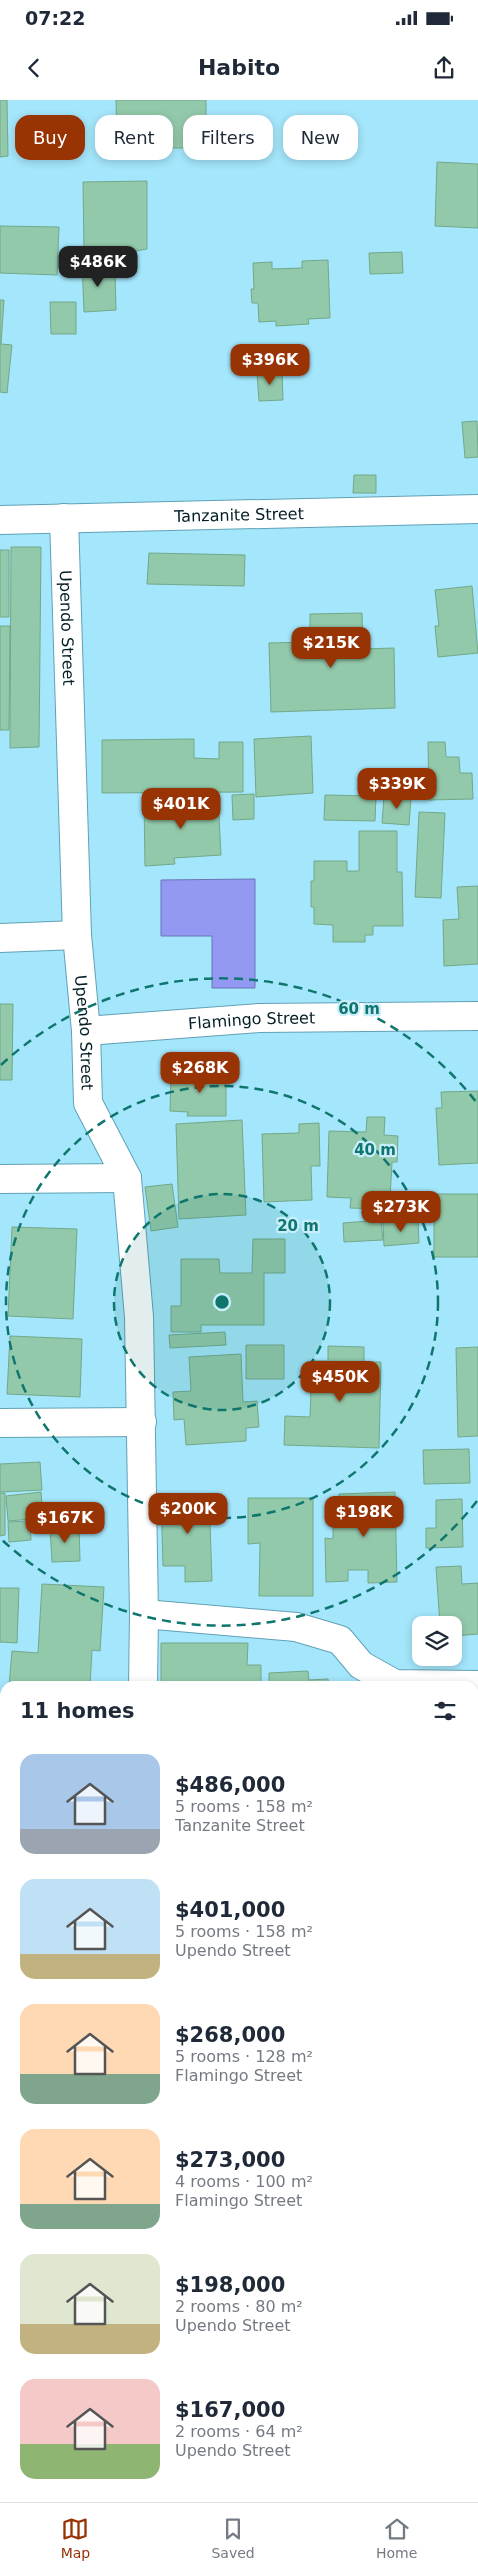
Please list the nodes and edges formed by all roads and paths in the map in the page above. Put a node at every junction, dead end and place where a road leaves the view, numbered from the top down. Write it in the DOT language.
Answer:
graph roads {
  1 [pos="478,508"];
  2 [pos="64,518"];
  3 [pos="0,520"];
  4 [pos="77,935"];
  5 [pos="0,938"];
  6 [pos="478,1016"];
  7 [pos="86,1031"];
  8 [pos="127,1178"];
  9 [pos="0,1179"];
  10 [pos="142,1422"];
  11 [pos="0,1423"];
  12 [pos="144,1614"];
  13 [pos="143,1681"];
  14 [pos="390,1681"];
  1 -- 2 [label="street, Tanzanite Street"];
  2 -- 3 [label="street, Tanzanite Street"];
  2 -- 4 [label="street, Upendo Street"];
  4 -- 5 [label="street"];
  4 -- 7 [label="street, Upendo Street"];
  6 -- 7 [label="street, Flamingo Street"];
  7 -- 8 [label="street, Upendo Street"];
  8 -- 9 [label="street"];
  8 -- 10 [label="street, Upendo Street"];
  10 -- 11 [label="street"];
  10 -- 12 [label="street, Upendo Street"];
  12 -- 13 [label="street, Upendo Street"];
  12 -- 14 [label="street"];
}
